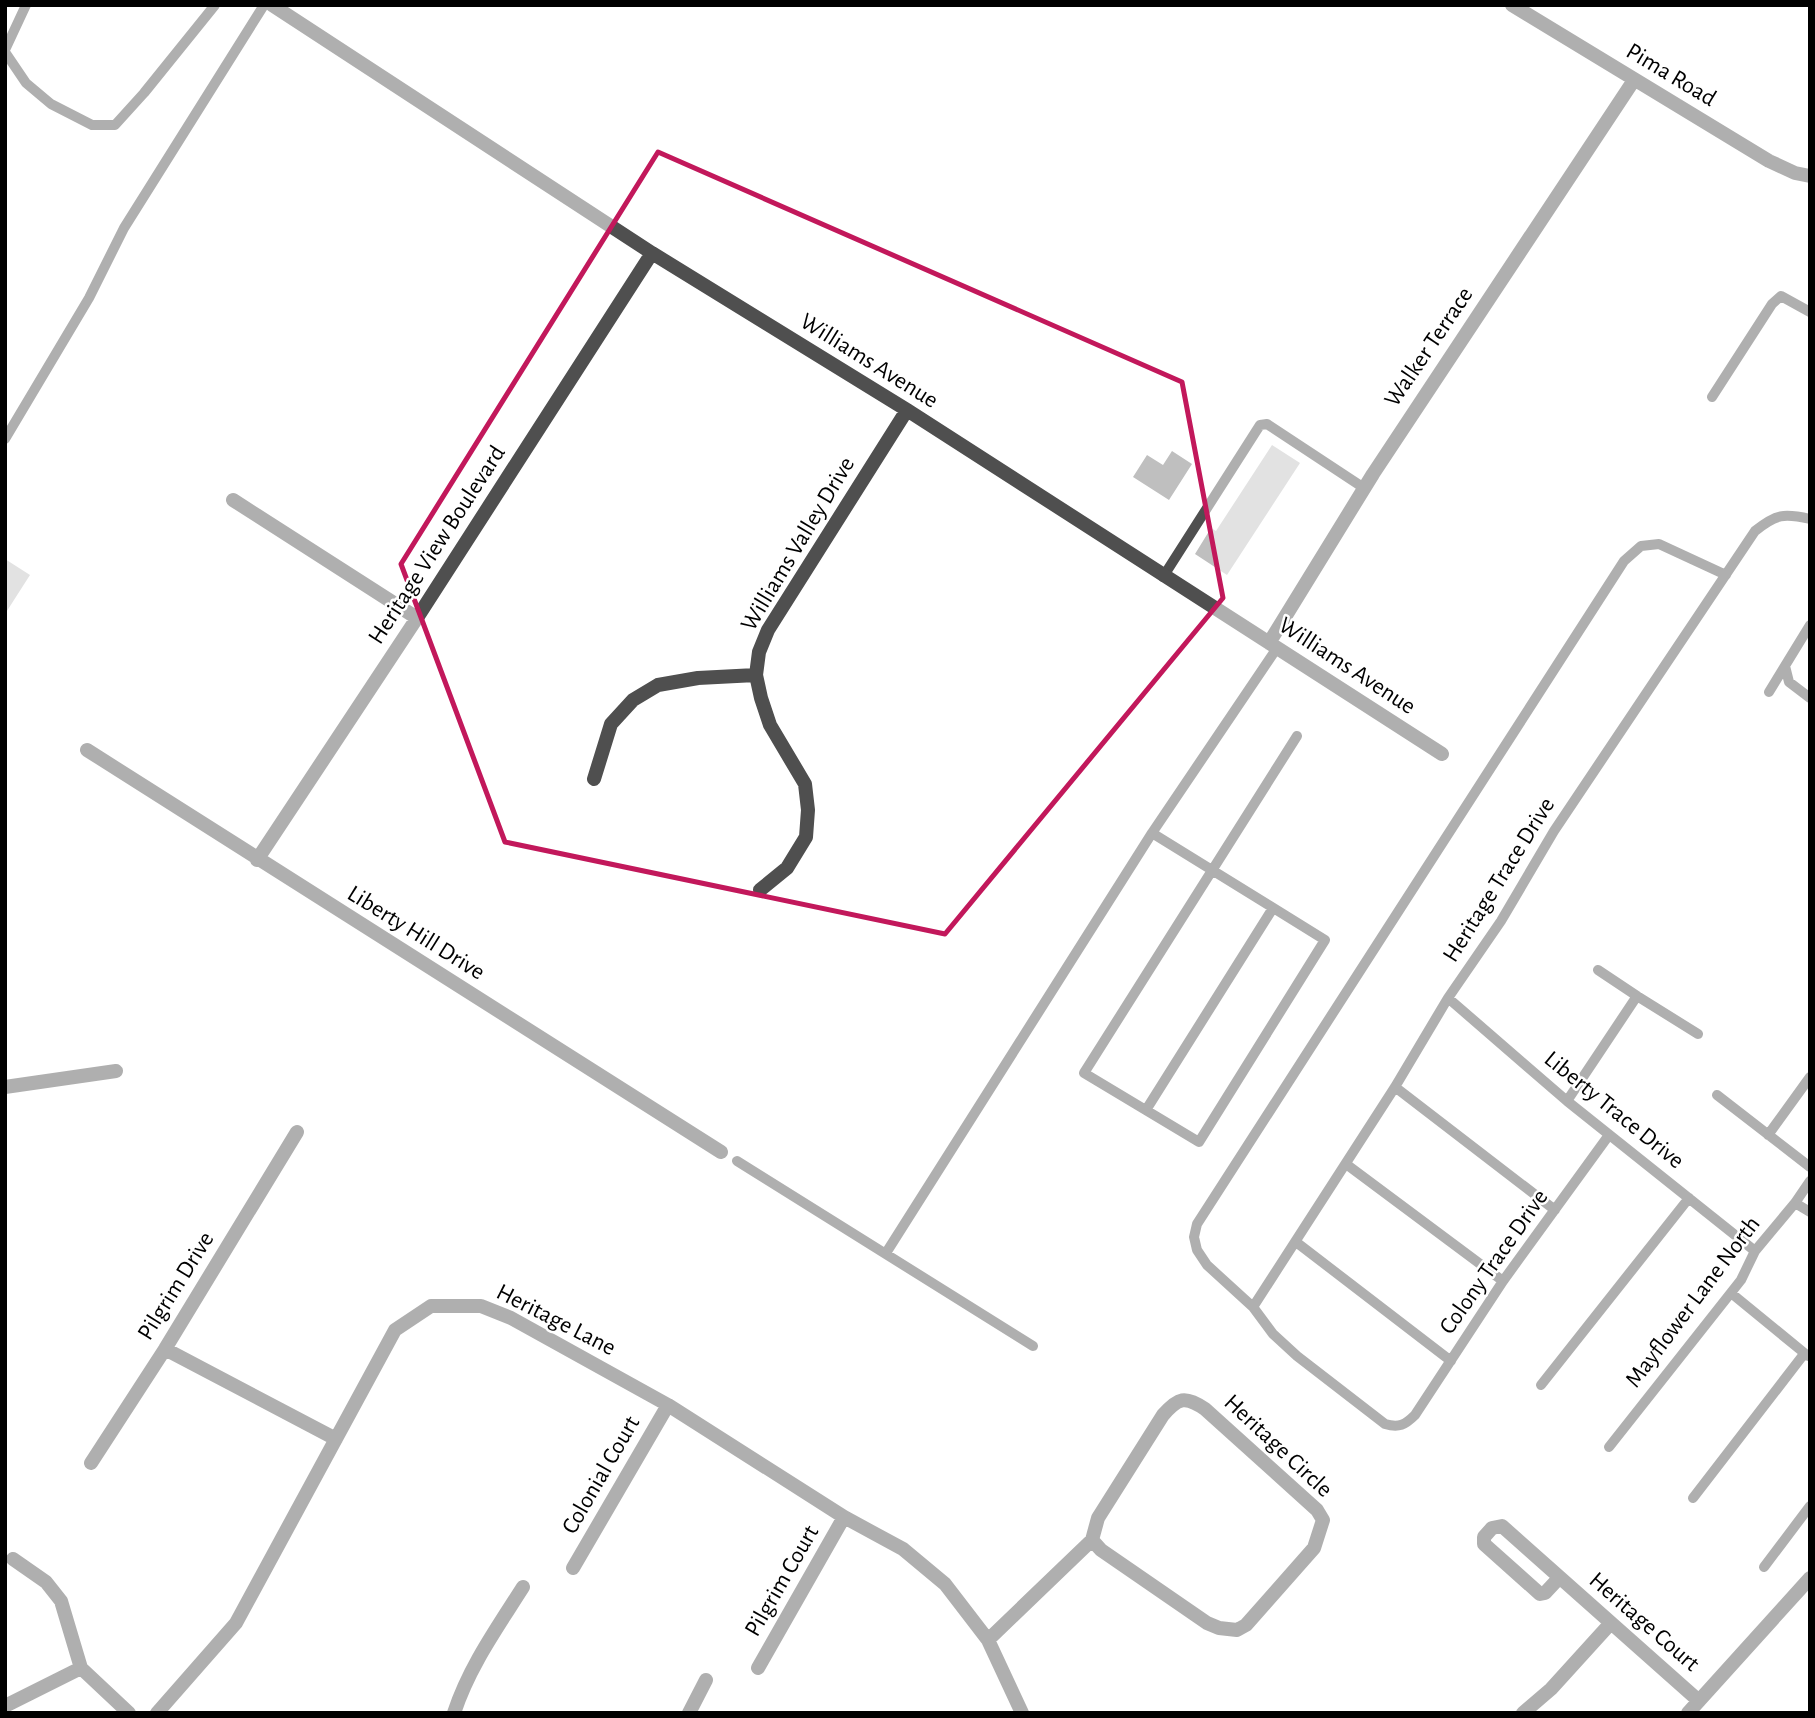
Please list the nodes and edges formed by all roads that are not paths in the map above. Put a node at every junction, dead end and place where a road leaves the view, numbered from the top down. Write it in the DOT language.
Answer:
graph roads {
  1 [pos="26,5"];
  2 [pos="215,5"];
  3 [pos="264,5"];
  4 [pos="272,5"];
  5 [pos="1512,5"];
  6 [pos="5,51"];
  7 [pos="1634,80"];
  8 [pos="1810,176"];
  9 [pos="652,253"];
  10 [pos="1810,312"];
  11 [pos="1712,397"];
  12 [pos="907,410"];
  13 [pos="5,439"];
  14 [pos="1364,488"];
  15 [pos="233,500"];
  16 [pos="1810,520"];
  17 [pos="1726,575"];
  18 [pos="1163,577"];
  19 [pos="417,618"];
  20 [pos="1810,625"];
  21 [pos="1273,645"];
  22 [pos="1785,666"];
  23 [pos="756,674"];
  24 [pos="1769,692"];
  25 [pos="1810,698"];
  26 [pos="1297,736"];
  27 [pos="87,750"];
  28 [pos="1442,754"];
  29 [pos="594,779"];
  30 [pos="1152,833"];
  31 [pos="257,860"];
  32 [pos="1211,869"];
  33 [pos="760,890"];
  34 [pos="1273,908"];
  35 [pos="1598,970"];
  36 [pos="1637,996"];
  37 [pos="1448,998"];
  38 [pos="1698,1034"];
  39 [pos="116,1071"];
  40 [pos="1810,1077"];
  41 [pos="5,1087"];
  42 [pos="1395,1087"];
  43 [pos="1717,1095"];
  44 [pos="1567,1101"];
  45 [pos="1146,1110"];
  46 [pos="297,1132"];
  47 [pos="1609,1135"];
  48 [pos="1768,1135"];
  49 [pos="721,1152"];
  50 [pos="737,1161"];
  51 [pos="1346,1164"];
  52 [pos="1810,1167"];
  53 [pos="1810,1181"];
  54 [pos="1689,1198"];
  55 [pos="1795,1203"];
  56 [pos="1555,1210"];
  57 [pos="1810,1212"];
  58 [pos="1296,1242"];
  59 [pos="1755,1251"];
  60 [pos="886,1253"];
  61 [pos="1503,1281"];
  62 [pos="1731,1293"];
  63 [pos="1253,1307"];
  64 [pos="1033,1346"];
  65 [pos="164,1349"];
  66 [pos="1807,1356"];
  67 [pos="1451,1361"];
  68 [pos="1541,1385"];
  69 [pos="668,1405"];
  70 [pos="336,1439"];
  71 [pos="1609,1447"];
  72 [pos="91,1463"];
  73 [pos="1693,1498"];
  74 [pos="1810,1506"];
  75 [pos="844,1517"];
  76 [pos="1092,1540"];
  77 [pos="13,1559"];
  78 [pos="1764,1567"];
  79 [pos="573,1568"];
  80 [pos="1559,1578"];
  81 [pos="1810,1578"];
  82 [pos="523,1587"];
  83 [pos="1611,1624"];
  84 [pos="988,1640"];
  85 [pos="81,1668"];
  86 [pos="758,1668"];
  87 [pos="706,1679"];
  88 [pos="1699,1701"];
  89 [pos="5,1706"];
  90 [pos="129,1713"];
  91 [pos="157,1713"];
  92 [pos="454,1713"];
  93 [pos="689,1713"];
  94 [pos="1022,1713"];
  95 [pos="1523,1713"];
  96 [pos="1688,1713"];
  1 -- 6 [label="lane"];
  2 -- 6 [label="lane"];
  3 -- 13 [label="lane"];
  4 -- 9 [label="street, Williams Avenue"];
  5 -- 7 [label="street, Pima Road"];
  7 -- 8 [label="street, Pima Road"];
  7 -- 14 [label="street, Walker Terrace"];
  9 -- 12 [label="street, Williams Avenue"];
  9 -- 19 [label="street, Heritage View Boulevard"];
  10 -- 11 [label="lane"];
  12 -- 18 [label="street, Williams Avenue"];
  12 -- 23 [label="street, Williams Valley Drive"];
  14 -- 18 [label="lane"];
  14 -- 21 [label="street, Walker Terrace"];
  15 -- 19 [label="street"];
  16 -- 17 [label="lane, Heritage Trace Drive"];
  17 -- 37 [label="lane, Heritage Trace Drive"];
  17 -- 63 [label="lane"];
  18 -- 21 [label="street, Williams Avenue"];
  19 -- 31 [label="street, Heritage View Boulevard"];
  20 -- 22 [label="lane"];
  21 -- 28 [label="street, Williams Avenue"];
  21 -- 30 [label="lane"];
  22 -- 24 [label="lane"];
  22 -- 25 [label="lane"];
  23 -- 29 [label="street"];
  23 -- 33 [label="street, Williams Valley Drive"];
  26 -- 32 [label="lane"];
  27 -- 31 [label="street, Liberty Hill Drive"];
  30 -- 32 [label="lane"];
  30 -- 60 [label="lane"];
  31 -- 49 [label="street, Liberty Hill Drive"];
  32 -- 34 [label="lane"];
  32 -- 45 [label="lane"];
  34 -- 45 [label="lane"];
  34 -- 45 [label="lane"];
  35 -- 36 [label="lane"];
  36 -- 38 [label="lane"];
  36 -- 44 [label="lane"];
  37 -- 42 [label="lane, Heritage Trace Drive"];
  37 -- 44 [label="lane, Liberty Trace Drive"];
  39 -- 41 [label="street"];
  40 -- 48 [label="lane"];
  42 -- 51 [label="lane, Heritage Trace Drive"];
  42 -- 56 [label="lane"];
  43 -- 48 [label="lane"];
  44 -- 47 [label="lane, Liberty Trace Drive"];
  46 -- 65 [label="street, Pilgrim Drive"];
  47 -- 54 [label="lane, Liberty Trace Drive"];
  47 -- 56 [label="lane, Colony Trace Drive"];
  48 -- 52 [label="lane"];
  50 -- 60 [label="lane"];
  51 -- 58 [label="lane, Heritage Trace Drive"];
  51 -- 61 [label="lane"];
  53 -- 55 [label="lane, Mayflower Lane North"];
  54 -- 59 [label="lane, Liberty Trace Drive"];
  54 -- 68 [label="lane"];
  55 -- 57 [label="lane"];
  55 -- 59 [label="lane, Mayflower Lane North"];
  56 -- 61 [label="lane, Colony Trace Drive"];
  58 -- 63 [label="lane, Heritage Trace Drive"];
  58 -- 67 [label="lane"];
  59 -- 62 [label="lane, Mayflower Lane North"];
  60 -- 64 [label="lane"];
  61 -- 67 [label="lane, Colony Trace Drive"];
  62 -- 66 [label="lane"];
  62 -- 71 [label="lane, Mayflower Lane North"];
  63 -- 67 [label="lane, Colony Trace Drive"];
  65 -- 70 [label="street"];
  65 -- 72 [label="street, Pilgrim Drive"];
  66 -- 73 [label="lane"];
  69 -- 70 [label="street, Heritage Lane"];
  69 -- 75 [label="street, Heritage Lane"];
  69 -- 79 [label="street, Colonial Court"];
  70 -- 91 [label="street, Heritage Lane"];
  74 -- 78 [label="lane"];
  75 -- 84 [label="street, Heritage Lane"];
  75 -- 86 [label="street, Pilgrim Court"];
  76 -- 76 [label="street, Heritage Circle"];
  76 -- 84 [label="street, Heritage Circle"];
  77 -- 85 [label="street"];
  80 -- 80 [label="street, Heritage Court"];
  80 -- 83 [label="street, Heritage Court"];
  81 -- 88 [label="street"];
  82 -- 92 [label="street"];
  83 -- 88 [label="street, Heritage Court"];
  83 -- 95 [label="street"];
  84 -- 94 [label="street, Heritage Lane"];
  85 -- 89 [label="street"];
  85 -- 90 [label="street"];
  87 -- 93 [label="street"];
  88 -- 96 [label="street"];
}
